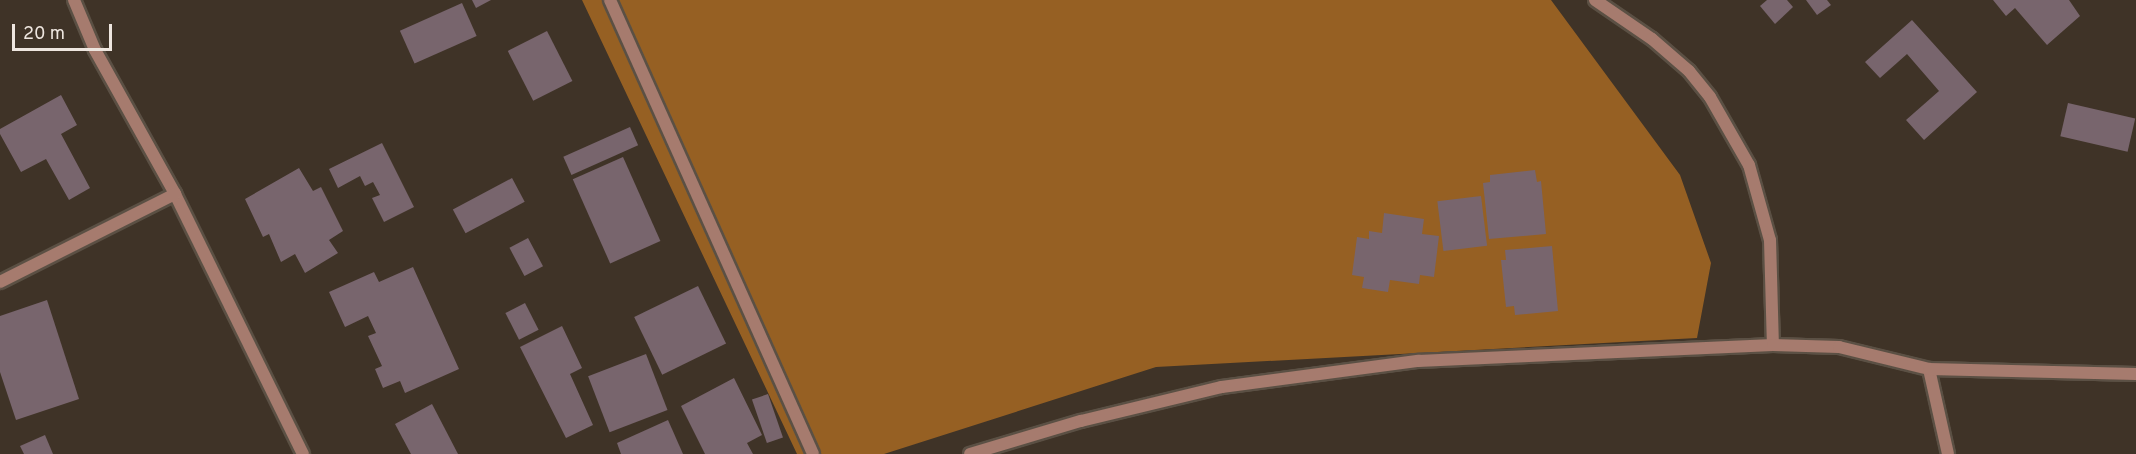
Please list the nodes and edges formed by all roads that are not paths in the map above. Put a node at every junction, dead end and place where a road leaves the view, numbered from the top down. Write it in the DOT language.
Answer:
graph roads {
  1 [pos="74,0"];
  2 [pos="610,0"];
  3 [pos="1595,0"];
  4 [pos="174,194"];
  5 [pos="0,282"];
  6 [pos="1773,345"];
  7 [pos="1929,369"];
  8 [pos="2136,374"];
  9 [pos="303,454"];
  10 [pos="813,454"];
  11 [pos="970,454"];
  12 [pos="1948,454"];
  1 -- 4 [label="street"];
  2 -- 10 [label="street"];
  3 -- 6 [label="street"];
  4 -- 5 [label="street"];
  4 -- 9 [label="street"];
  6 -- 7 [label="street"];
  6 -- 11 [label="street"];
  7 -- 8 [label="street"];
  7 -- 12 [label="street"];
}
